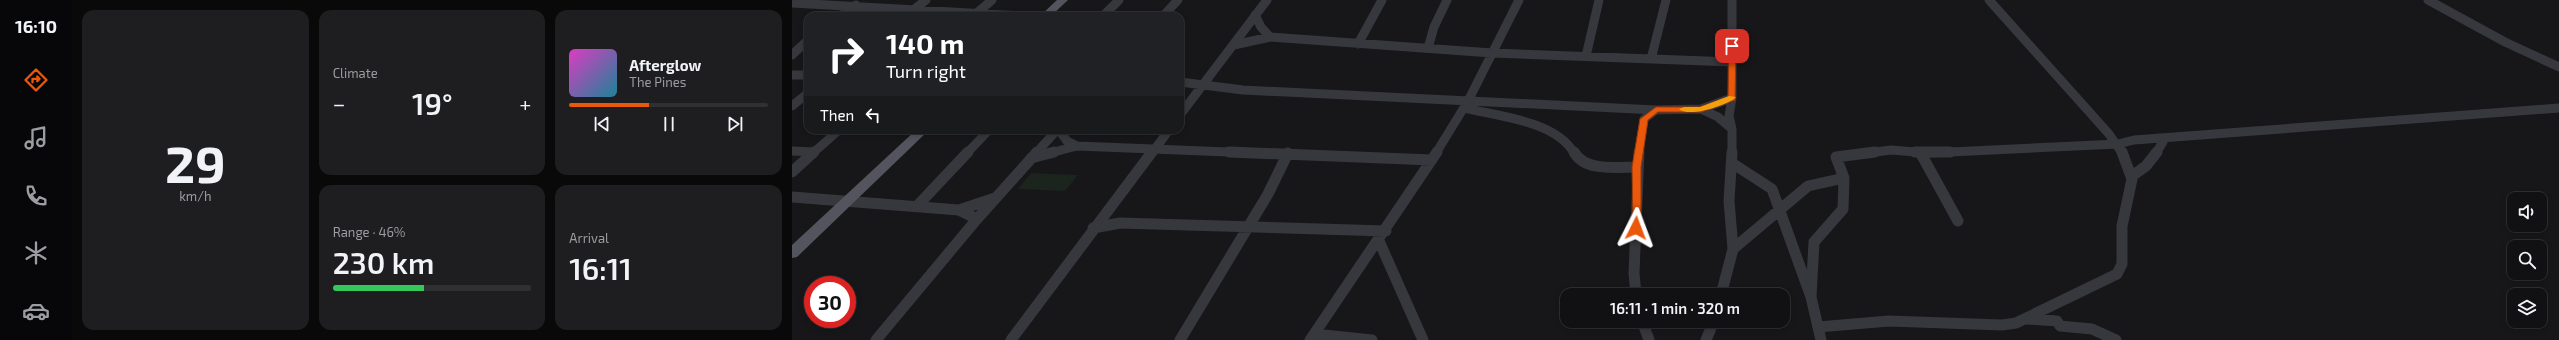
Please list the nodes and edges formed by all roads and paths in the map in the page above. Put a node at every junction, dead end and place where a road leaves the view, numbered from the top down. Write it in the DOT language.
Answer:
graph roads {
  1 [pos="863,0"];
  2 [pos="926,0"];
  3 [pos="992,0"];
  4 [pos="1063,0"];
  5 [pos="1119,0"];
  6 [pos="1178,0"];
  7 [pos="1267,0"];
  8 [pos="1382,0"];
  9 [pos="1447,0"];
  10 [pos="1519,0"];
  11 [pos="1599,0"];
  12 [pos="1666,0"];
  13 [pos="1732,0"];
  14 [pos="1989,0"];
  15 [pos="2428,0"];
  16 [pos="799,2"];
  17 [pos="854,6"];
  18 [pos="792,8"];
  19 [pos="914,10"];
  20 [pos="846,12"];
  21 [pos="911,12"];
  22 [pos="945,12"];
  23 [pos="978,12"];
  24 [pos="1050,12"];
  25 [pos="1107,12"];
  26 [pos="1167,12"];
  27 [pos="1255,15"];
  28 [pos="1270,37"];
  29 [pos="804,44"];
  30 [pos="1358,44"];
  31 [pos="1234,46"];
  32 [pos="1428,48"];
  33 [pos="1492,53"];
  34 [pos="792,54"];
  35 [pos="1586,56"];
  36 [pos="1651,59"];
  37 [pos="1733,62"];
  38 [pos="2559,67"];
  39 [pos="792,74"];
  40 [pos="804,75"];
  41 [pos="1184,82"];
  42 [pos="1204,85"];
  43 [pos="804,96"];
  44 [pos="1732,98"];
  45 [pos="1466,104"];
  46 [pos="792,106"];
  47 [pos="2559,108"];
  48 [pos="1631,109"];
  49 [pos="1701,109"];
  50 [pos="1184,110"];
  51 [pos="1656,110"];
  52 [pos="1644,119"];
  53 [pos="1732,129"];
  54 [pos="834,134"];
  55 [pos="919,134"];
  56 [pos="984,134"];
  57 [pos="1054,134"];
  58 [pos="1061,134"];
  59 [pos="1166,134"];
  60 [pos="2159,138"];
  61 [pos="2118,144"];
  62 [pos="1077,146"];
  63 [pos="1135,148"];
  64 [pos="1155,149"];
  65 [pos="792,151"];
  66 [pos="814,152"];
  67 [pos="1920,152"];
  68 [pos="1288,153"];
  69 [pos="1031,158"];
  70 [pos="1432,160"];
  71 [pos="1145,161"];
  72 [pos="1732,163"];
  73 [pos="1637,167"];
  74 [pos="792,172"];
  75 [pos="2132,176"];
  76 [pos="1844,178"];
  77 [pos="792,197"];
  78 [pos="997,198"];
  79 [pos="848,200"];
  80 [pos="918,205"];
  81 [pos="1108,208"];
  82 [pos="1780,209"];
  83 [pos="959,210"];
  84 [pos="977,220"];
  85 [pos="1958,221"];
  86 [pos="1120,223"];
  87 [pos="1248,227"];
  88 [pos="1093,228"];
  89 [pos="1386,231"];
  90 [pos="1379,241"];
  91 [pos="1733,249"];
  92 [pos="792,253"];
  93 [pos="1635,288"];
  94 [pos="1723,288"];
  95 [pos="1811,297"];
  96 [pos="2025,319"];
  97 [pos="1818,327"];
  98 [pos="1644,328"];
  99 [pos="1711,328"];
  100 [pos="1312,337"];
  101 [pos="876,340"];
  102 [pos="1012,340"];
  103 [pos="1180,340"];
  104 [pos="1372,340"];
  105 [pos="1423,340"];
  106 [pos="1648,340"];
  107 [pos="1706,340"];
  108 [pos="1821,340"];
  109 [pos="2116,340"];
  1 -- 17 [label="street"];
  2 -- 19 [label="street"];
  3 -- 23 [label="street"];
  4 -- 24 [label="main road"];
  5 -- 25 [label="street"];
  6 -- 26 [label="street"];
  7 -- 27 [label="street"];
  8 -- 30 [label="street"];
  9 -- 32 [label="street"];
  10 -- 33 [label="street"];
  11 -- 35 [label="street"];
  12 -- 36 [label="street"];
  13 -- 37 [label="street"];
  14 -- 61 [label="street"];
  15 -- 38 [label="street"];
  16 -- 17 [label="street"];
  16 -- 18 [label="street"];
  17 -- 19 [label="street"];
  17 -- 20 [label="street"];
  19 -- 21 [label="street"];
  19 -- 22 [label="street"];
  27 -- 28 [label="street"];
  27 -- 31 [label="street"];
  28 -- 30 [label="street"];
  28 -- 31 [label="street"];
  29 -- 34 [label="street"];
  30 -- 32 [label="street"];
  31 -- 42 [label="street"];
  32 -- 33 [label="street"];
  33 -- 35 [label="street"];
  33 -- 45 [label="street"];
  35 -- 36 [label="street"];
  36 -- 37 [label="street"];
  37 -- 44 [label="street"];
  39 -- 40 [label="street"];
  41 -- 42 [label="street"];
  42 -- 45 [label="street"];
  42 -- 50 [label="street"];
  43 -- 46 [label="street"];
  44 -- 49 [label="street"];
  44 -- 53 [label="street"];
  45 -- 48 [label="street"];
  45 -- 70 [label="street"];
  45 -- 73 [label="street"];
  47 -- 60 [label="street"];
  48 -- 51 [label="street"];
  48 -- 52 [label="street"];
  49 -- 51 [label="street"];
  49 -- 53 [label="street"];
  51 -- 52 [label="street"];
  52 -- 73 [label="street"];
  53 -- 72 [label="street"];
  54 -- 66 [label="street"];
  55 -- 79 [label="main road"];
  56 -- 80 [label="street"];
  57 -- 69 [label="street"];
  58 -- 62 [label="street"];
  59 -- 64 [label="street"];
  60 -- 61 [label="street"];
  60 -- 75 [label="street"];
  61 -- 67 [label="street"];
  61 -- 75 [label="street"];
  62 -- 63 [label="street"];
  62 -- 69 [label="street"];
  63 -- 64 [label="street"];
  63 -- 71 [label="street"];
  64 -- 68 [label="street"];
  64 -- 71 [label="street"];
  65 -- 66 [label="street"];
  66 -- 74 [label="street"];
  67 -- 76 [label="street"];
  67 -- 85 [label="street"];
  68 -- 70 [label="street"];
  68 -- 87 [label="street"];
  69 -- 78 [label="street"];
  70 -- 89 [label="street"];
  71 -- 81 [label="street"];
  72 -- 82 [label="street"];
  72 -- 91 [label="street"];
  73 -- 93 [label="street"];
  75 -- 96 [label="street"];
  76 -- 82 [label="street"];
  76 -- 95 [label="street"];
  77 -- 79 [label="street"];
  78 -- 83 [label="street"];
  78 -- 84 [label="street"];
  79 -- 80 [label="street"];
  79 -- 92 [label="main road"];
  80 -- 83 [label="street"];
  81 -- 86 [label="street"];
  81 -- 88 [label="street"];
  82 -- 91 [label="street"];
  82 -- 95 [label="street"];
  83 -- 84 [label="street"];
  84 -- 101 [label="street"];
  86 -- 87 [label="street"];
  86 -- 88 [label="street"];
  87 -- 89 [label="street"];
  87 -- 103 [label="street"];
  88 -- 102 [label="street"];
  89 -- 90 [label="street"];
  90 -- 100 [label="street"];
  90 -- 105 [label="street"];
  91 -- 94 [label="street"];
  95 -- 97 [label="street"];
  96 -- 97 [label="street"];
  96 -- 109 [label="street"];
  97 -- 108 [label="street"];
  98 -- 106 [label="street"];
  99 -- 107 [label="street"];
  100 -- 104 [label="street"];
}
